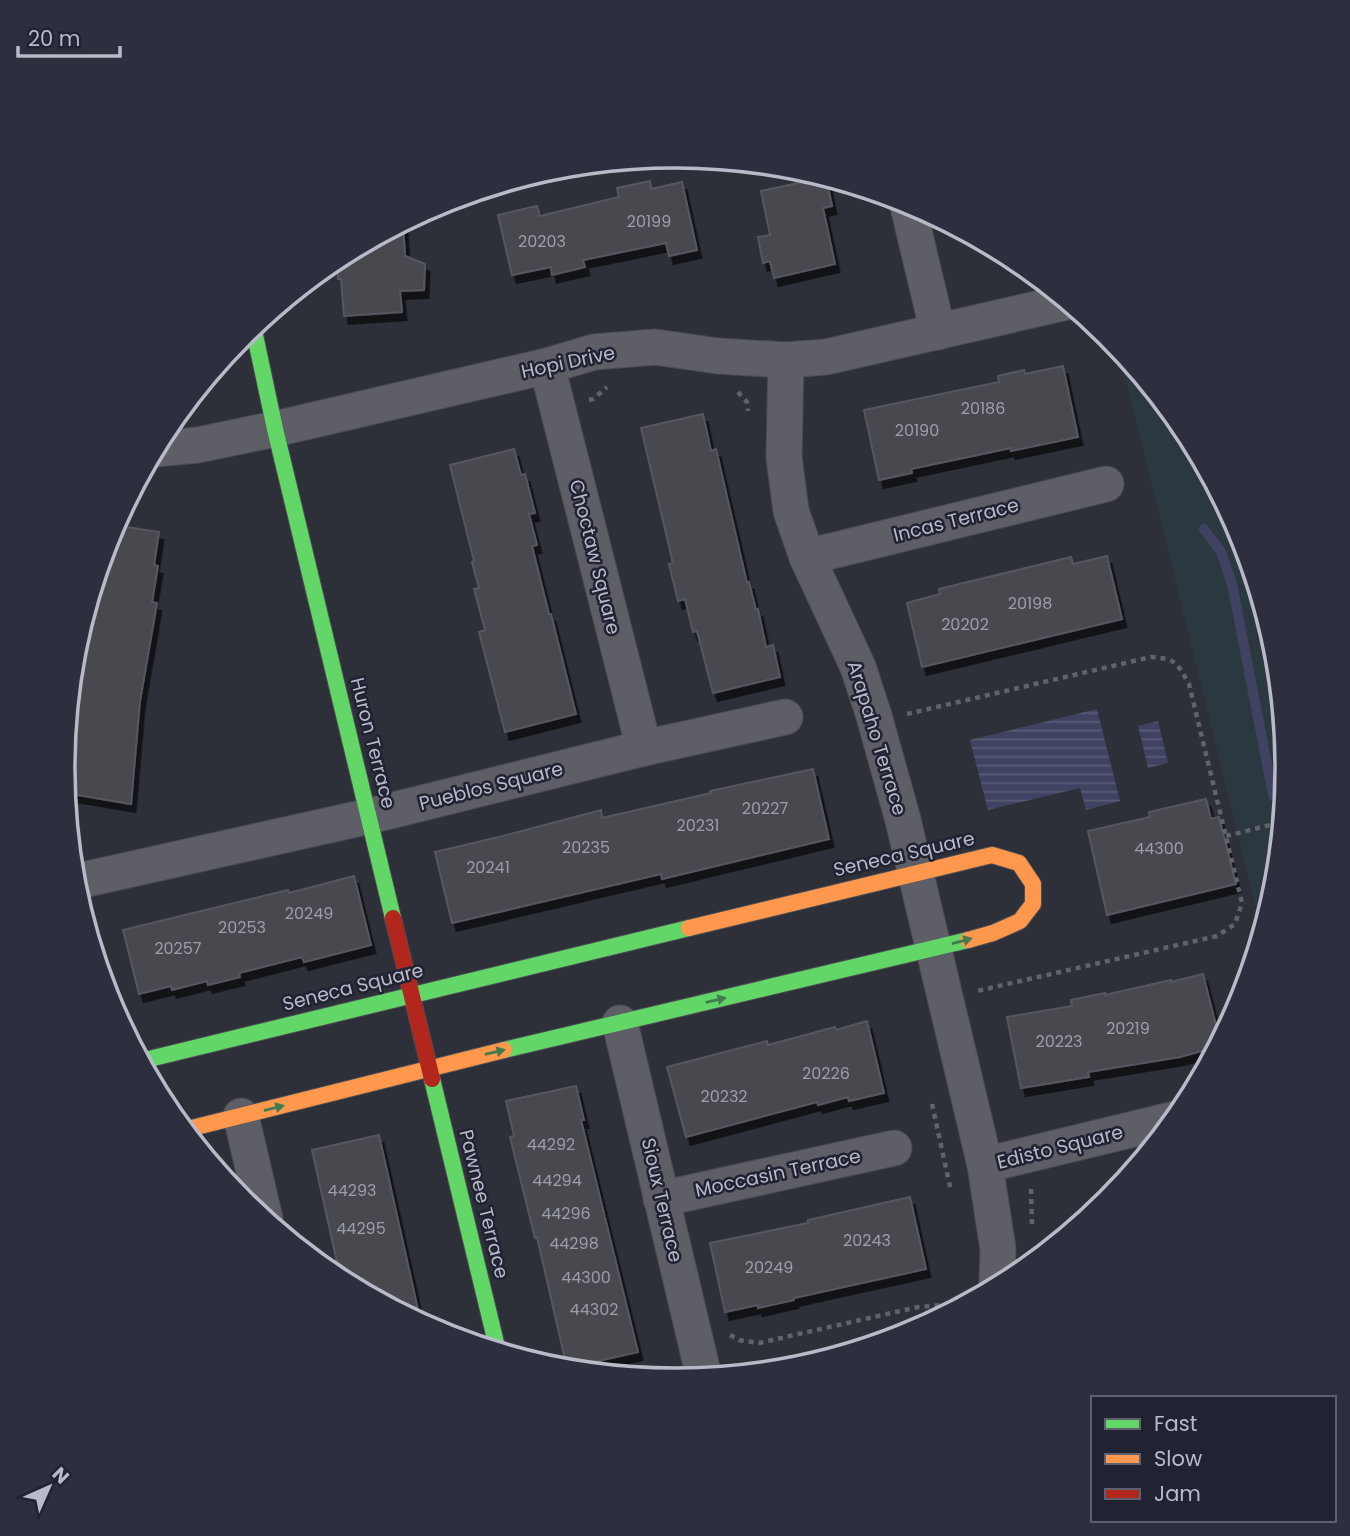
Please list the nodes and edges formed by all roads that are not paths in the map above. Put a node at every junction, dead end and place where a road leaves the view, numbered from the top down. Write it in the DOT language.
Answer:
graph roads {
  1 [pos="910,216"];
  2 [pos="1055,305"];
  3 [pos="938,332"];
  4 [pos="256,339"];
  5 [pos="786,360"];
  6 [pos="547,366"];
  7 [pos="275,429"];
  8 [pos="168,448"];
  9 [pos="1105,484"];
  10 [pos="807,557"];
  11 [pos="785,717"];
  12 [pos="644,748"];
  13 [pos="370,816"];
  14 [pos="914,872"];
  15 [pos="86,879"];
  16 [pos="932,949"];
  17 [pos="412,994"];
  18 [pos="620,1023"];
  19 [pos="151,1059"];
  20 [pos="430,1068"];
  21 [pos="241,1116"];
  22 [pos="1158,1123"];
  23 [pos="195,1127"];
  24 [pos="894,1148"];
  25 [pos="985,1166"];
  26 [pos="661,1199"];
  27 [pos="261,1201"];
  28 [pos="997,1273"];
  29 [pos="495,1340"];
  30 [pos="701,1367"];
  1 -- 3 [label="street"];
  2 -- 3 [label="street, Hopi Drive"];
  3 -- 5 [label="street, Hopi Drive"];
  4 -- 7 [label="street, Huron Terrace"];
  5 -- 6 [label="street, Hopi Drive"];
  5 -- 10 [label="street, Arapaho Terrace"];
  6 -- 7 [label="street, Hopi Drive"];
  6 -- 12 [label="street, Choctaw Square"];
  7 -- 8 [label="street, Hopi Drive"];
  7 -- 13 [label="street, Huron Terrace"];
  9 -- 10 [label="street, Incas Terrace"];
  10 -- 14 [label="street, Arapaho Terrace"];
  11 -- 12 [label="street, Pueblos Square"];
  12 -- 13 [label="street, Pueblos Square"];
  13 -- 15 [label="street, Pueblos Square"];
  13 -- 17 [label="street, Huron Terrace"];
  14 -- 16 [label="street, Arapaho Terrace"];
  16 -- 14 [label="street, Seneca Square, one-way"];
  14 -- 17 [label="street, Seneca Square"];
  18 -- 16 [label="street, Seneca Square, one-way"];
  16 -- 25 [label="street, Arapaho Terrace"];
  17 -- 19 [label="street, Seneca Square"];
  17 -- 20 [label="street, Huron Terrace"];
  20 -- 18 [label="street, Seneca Square, one-way"];
  18 -- 26 [label="street, Sioux Terrace"];
  21 -- 20 [label="street, Seneca Square, one-way"];
  20 -- 29 [label="street, Pawnee Terrace"];
  21 -- 23 [label="street, Seneca Square"];
  21 -- 27 [label="street"];
  22 -- 25 [label="street, Edisto Square"];
  24 -- 26 [label="street, Moccasin Terrace"];
  25 -- 28 [label="street, Arapaho Terrace"];
  26 -- 30 [label="street, Sioux Terrace"];
}
